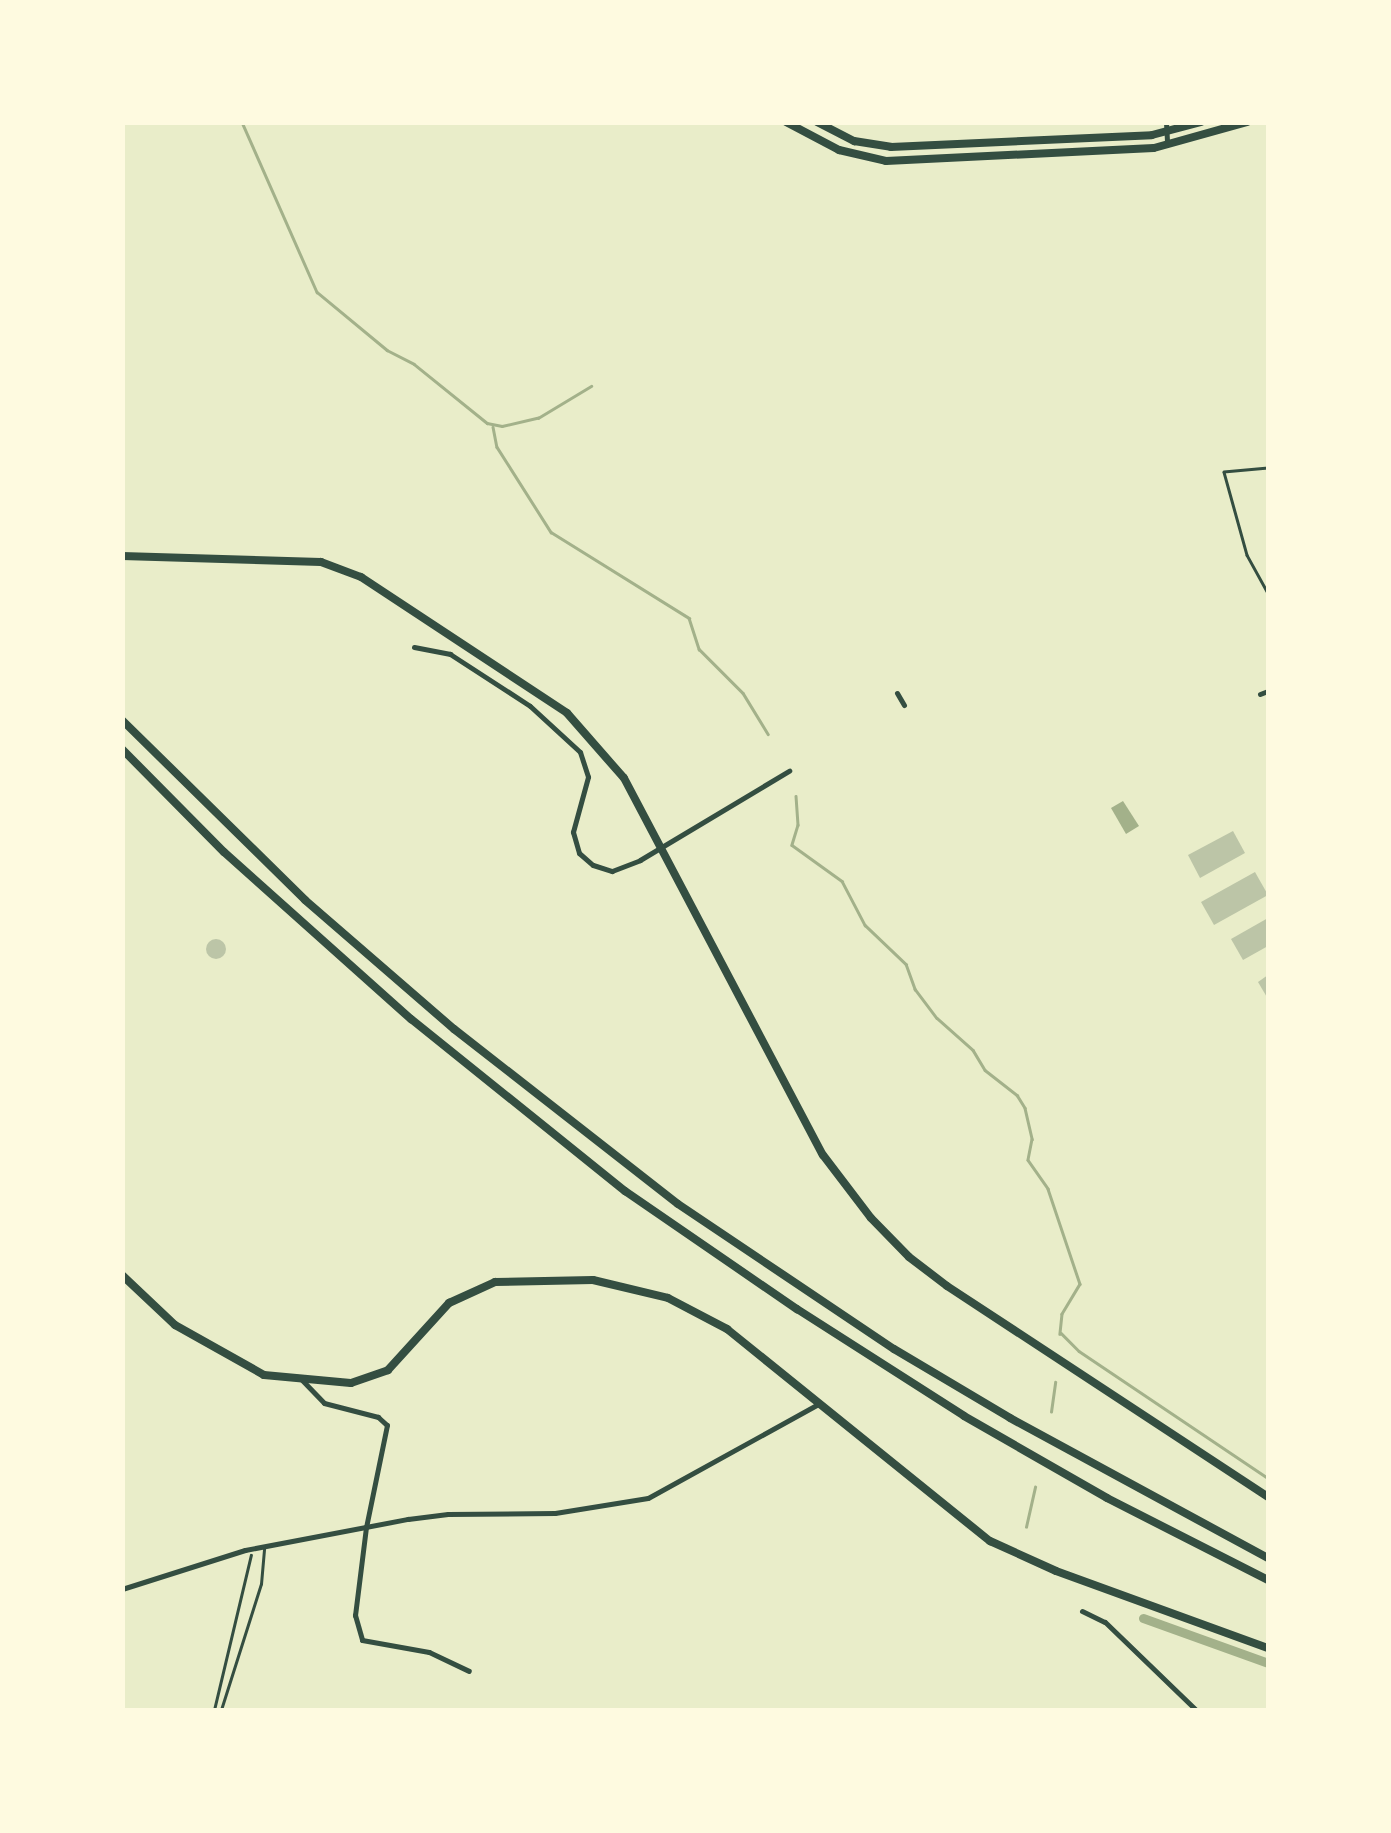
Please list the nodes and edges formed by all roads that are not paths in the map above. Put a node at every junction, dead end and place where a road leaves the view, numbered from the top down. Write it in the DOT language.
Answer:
graph roads {
  1 [pos="786,122"];
  2 [pos="817,122"];
  3 [pos="1166,122"];
  4 [pos="1202,122"];
  5 [pos="1247,122"];
  6 [pos="1166,133"];
  7 [pos="1167,146"];
  8 [pos="122,556"];
  9 [pos="414,646"];
  10 [pos="1268,691"];
  11 [pos="897,693"];
  12 [pos="1260,694"];
  13 [pos="904,704"];
  14 [pos="122,720"];
  15 [pos="122,749"];
  16 [pos="790,771"];
  17 [pos="122,1275"];
  18 [pos="300,1379"];
  19 [pos="818,1404"];
  20 [pos="1268,1497"];
  21 [pos="366,1527"];
  22 [pos="264,1546"];
  23 [pos="1268,1558"];
  24 [pos="1268,1580"];
  25 [pos="122,1589"];
  26 [pos="1082,1610"];
  27 [pos="1268,1648"];
  28 [pos="469,1670"];
  29 [pos="221,1710"];
  30 [pos="1196,1710"];
  1 -- 7 [label="main road"];
  2 -- 6 [label="main road"];
  3 -- 6 [label="street"];
  4 -- 6 [label="main road"];
  5 -- 7 [label="main road"];
  6 -- 7 [label="street"];
  8 -- 20 [label="main road"];
  9 -- 16 [label="street"];
  10 -- 12 [label="street"];
  11 -- 13 [label="street"];
  14 -- 23 [label="main road"];
  15 -- 24 [label="main road"];
  17 -- 18 [label="main road"];
  18 -- 19 [label="main road"];
  18 -- 21 [label="street"];
  19 -- 21 [label="street"];
  19 -- 27 [label="main road"];
  21 -- 22 [label="street"];
  21 -- 28 [label="street"];
  22 -- 25 [label="street"];
  22 -- 29 [label="lane"];
  26 -- 30 [label="street"];
}
